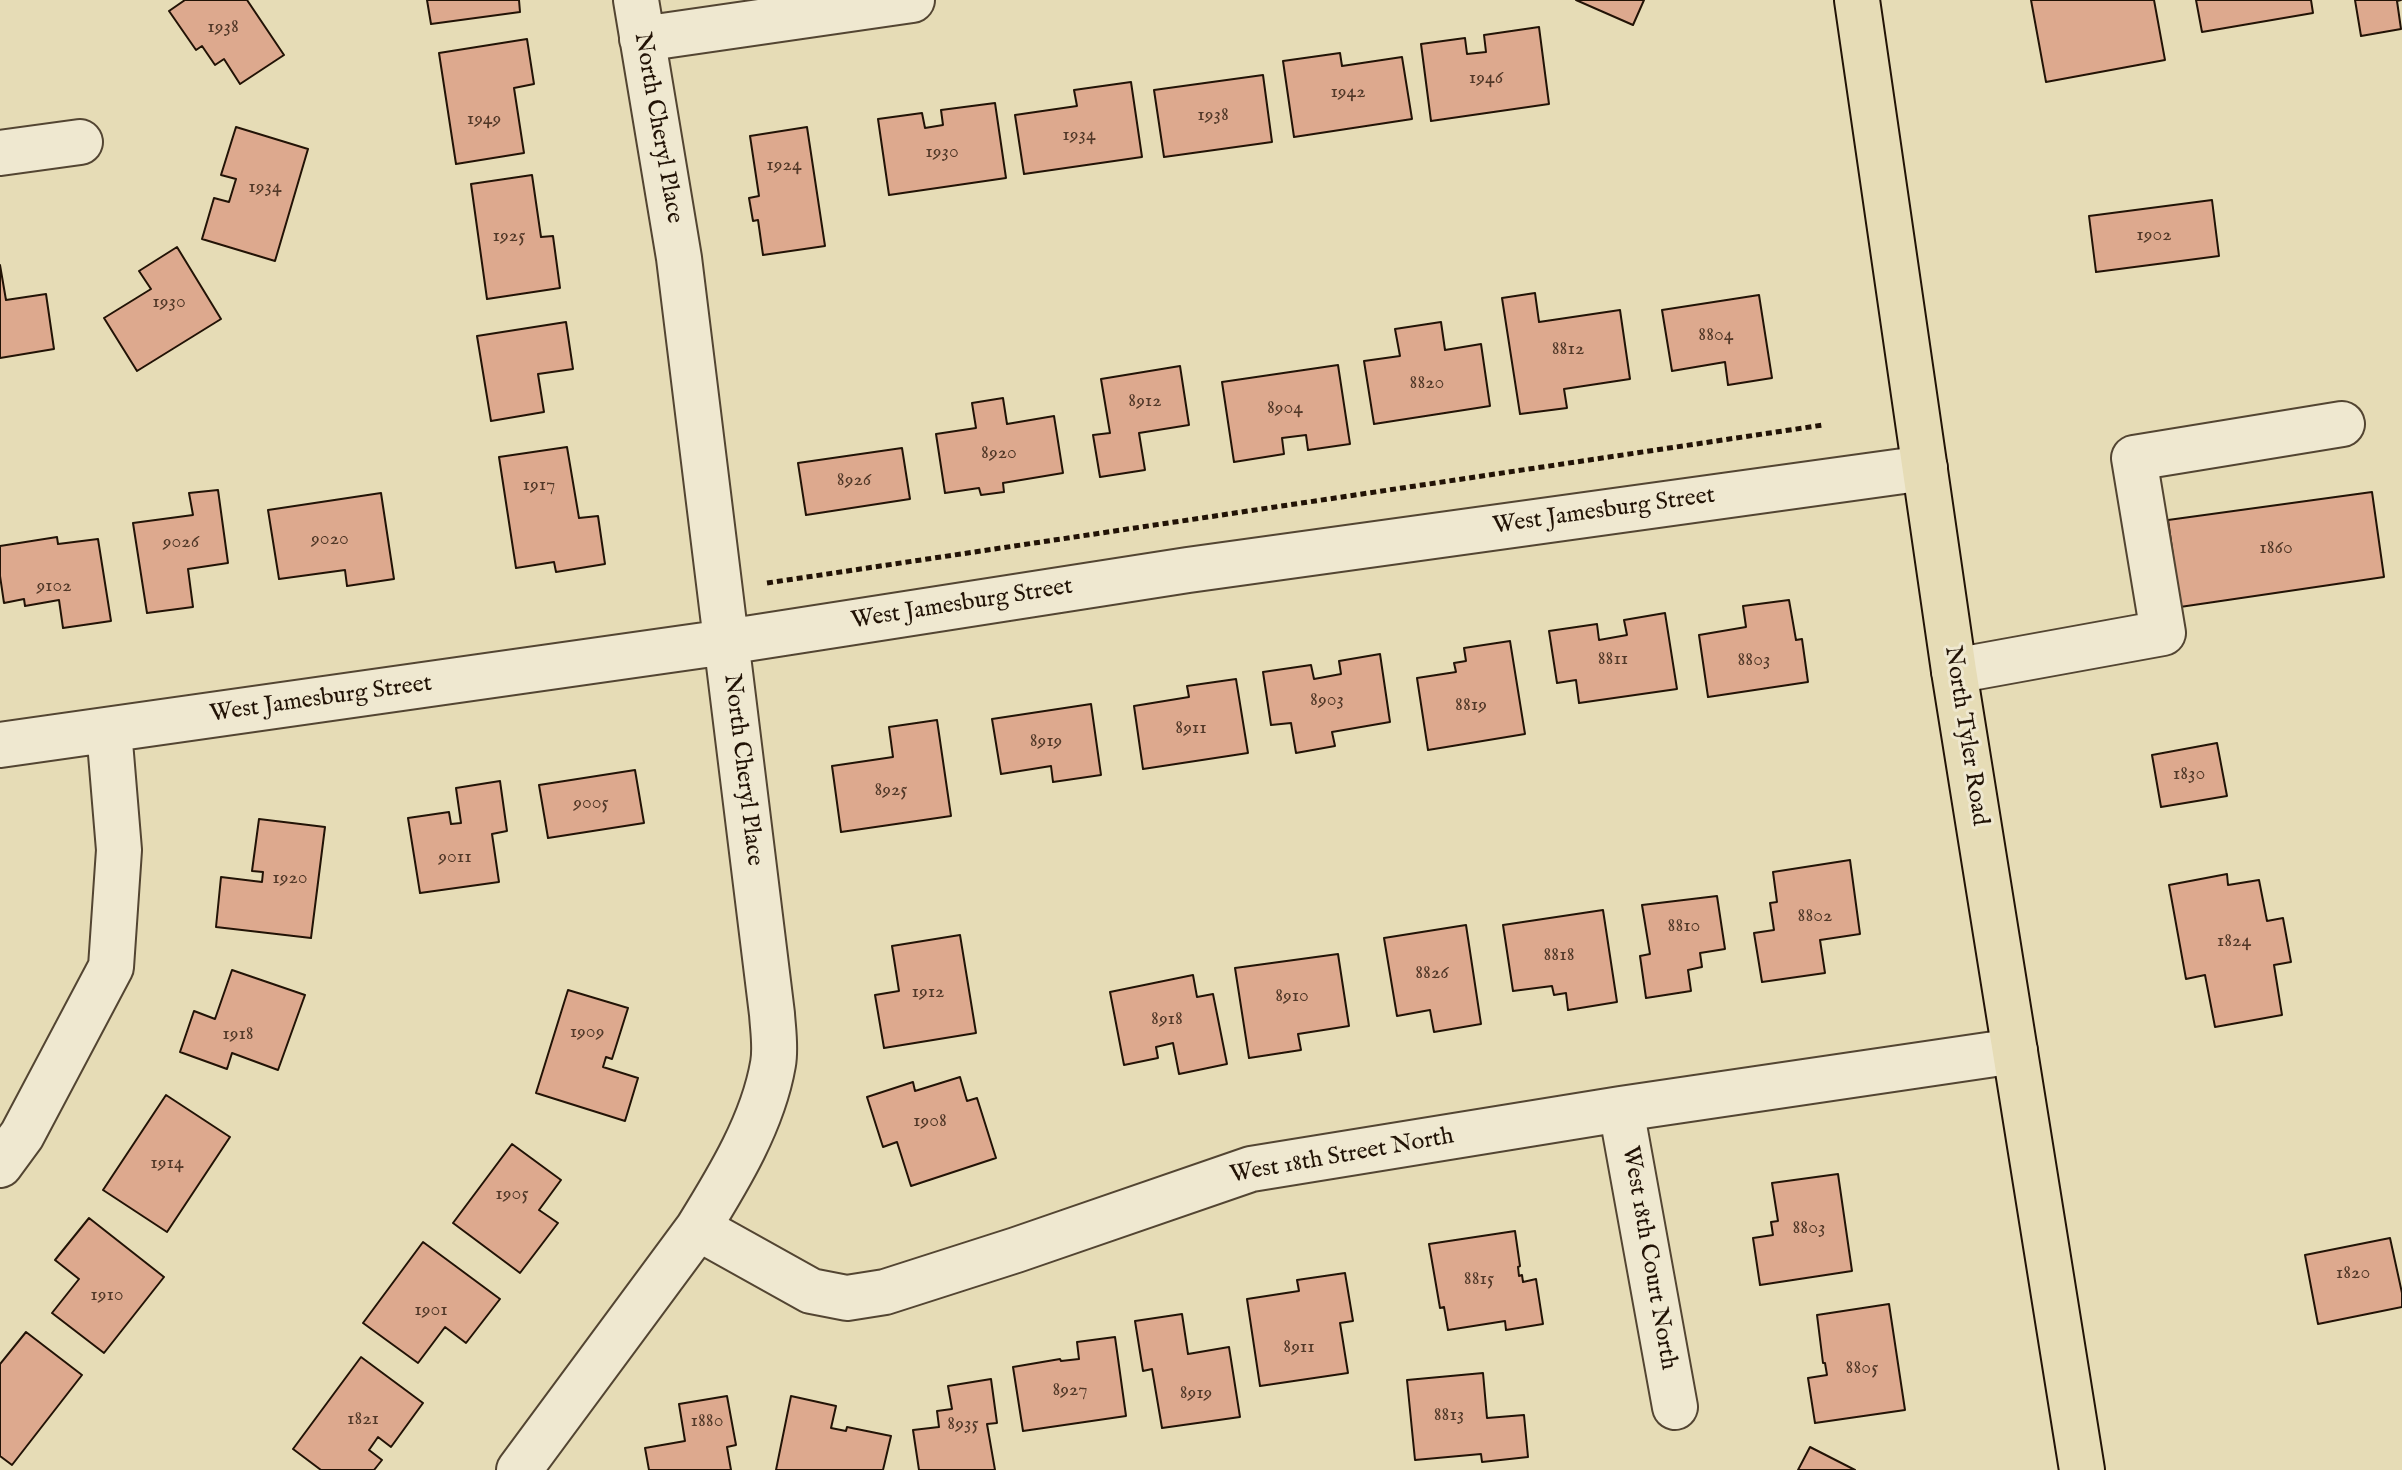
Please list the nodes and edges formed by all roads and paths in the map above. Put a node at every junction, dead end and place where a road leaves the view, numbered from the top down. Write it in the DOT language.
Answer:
graph roads {
  1 [pos="912,0"];
  2 [pos="1857,0"];
  3 [pos="639,20"];
  4 [pos="80,142"];
  5 [pos="0,153"];
  6 [pos="2342,424"];
  7 [pos="1823,425"];
  8 [pos="1925,468"];
  9 [pos="767,583"];
  10 [pos="726,642"];
  11 [pos="1954,671"];
  12 [pos="109,730"];
  13 [pos="0,745"];
  14 [pos="2015,1051"];
  15 [pos="1621,1109"];
  16 [pos="0,1165"];
  17 [pos="698,1228"];
  18 [pos="1675,1407"];
  19 [pos="519,1470"];
  20 [pos="2082,1470"];
  1 -- 3 [label="street"];
  2 -- 8 [label="main road, North Tyler Road"];
  3 -- 10 [label="street, North Cheryl Place"];
  4 -- 5 [label="street"];
  6 -- 11 [label="street"];
  7 -- 9 [label="path"];
  8 -- 10 [label="street, West Jamesburg Street"];
  8 -- 11 [label="main road, North Tyler Road"];
  10 -- 12 [label="street, West Jamesburg Street"];
  10 -- 17 [label="street, North Cheryl Place"];
  11 -- 14 [label="main road, North Tyler Road"];
  12 -- 13 [label="street, West Jamesburg Street"];
  12 -- 16 [label="street"];
  14 -- 15 [label="street, West 18th Street North"];
  14 -- 20 [label="main road, North Tyler Road"];
  15 -- 17 [label="street, West 18th Street North"];
  15 -- 18 [label="street, West 18th Court North"];
  17 -- 19 [label="street, North Cheryl Place"];
}
